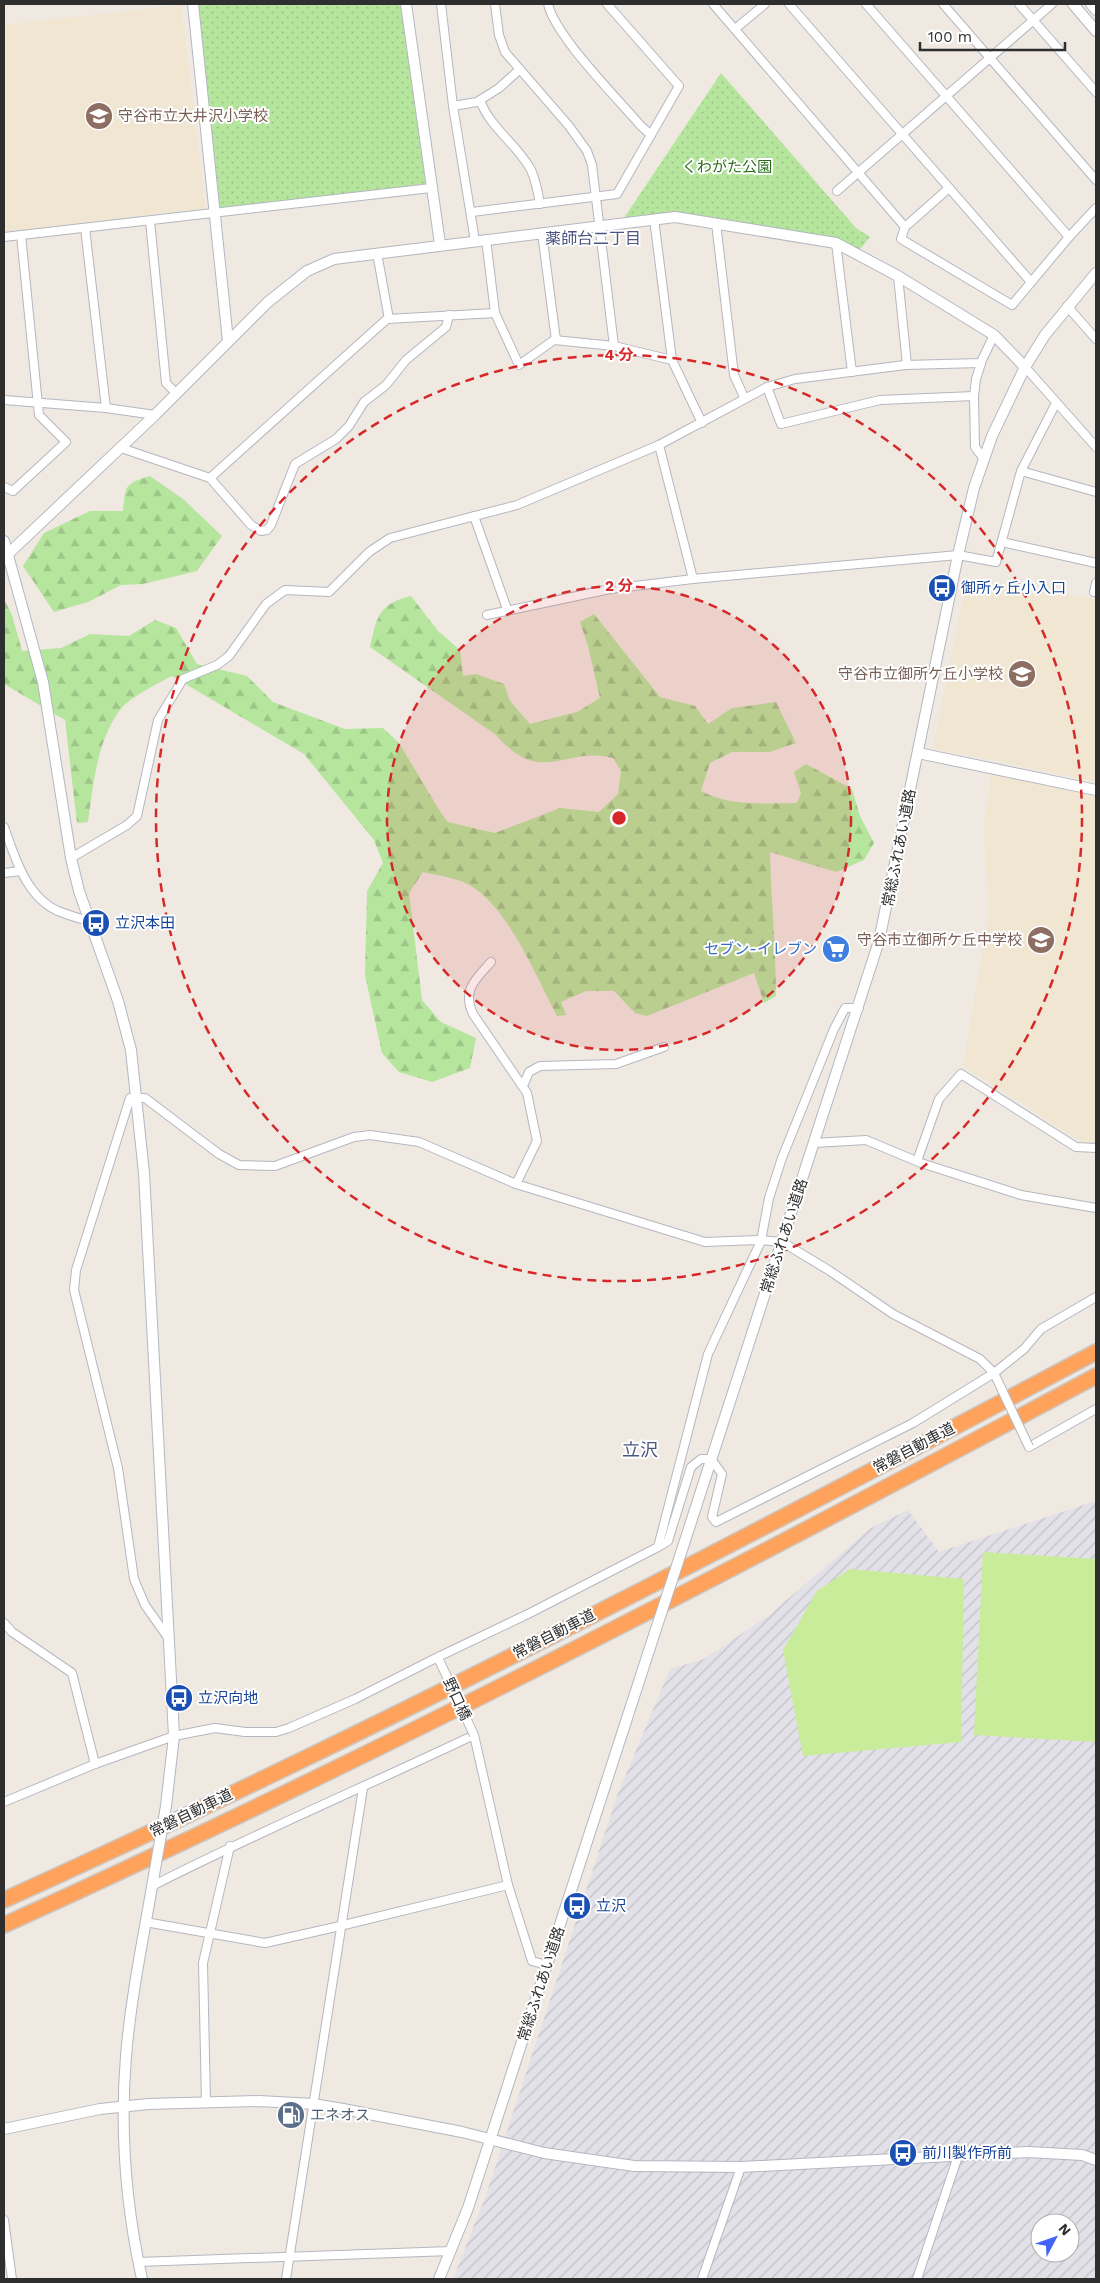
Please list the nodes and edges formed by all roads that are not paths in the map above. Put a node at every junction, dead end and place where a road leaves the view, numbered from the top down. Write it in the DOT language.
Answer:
graph roads {
  1 [pos="193,4"];
  2 [pos="406,4"];
  3 [pos="441,4"];
  4 [pos="496,4"];
  5 [pos="548,4"];
  6 [pos="607,4"];
  7 [pos="713,4"];
  8 [pos="764,4"];
  9 [pos="789,4"];
  10 [pos="866,4"];
  11 [pos="943,4"];
  12 [pos="1019,4"];
  13 [pos="1052,4"];
  14 [pos="1073,4"];
  15 [pos="1091,4"];
  16 [pos="1096,10"];
  17 [pos="1033,20"];
  18 [pos="735,29"];
  19 [pos="1096,31"];
  20 [pos="990,57"];
  21 [pos="519,70"];
  22 [pos="1096,92"];
  23 [pos="946,96"];
  24 [pos="480,100"];
  25 [pos="454,106"];
  26 [pos="651,134"];
  27 [pos="902,134"];
  28 [pos="858,173"];
  29 [pos="1096,180"];
  30 [pos="431,188"];
  31 [pos="949,188"];
  32 [pos="837,191"];
  33 [pos="598,197"];
  34 [pos="540,204"];
  35 [pos="1096,208"];
  36 [pos="472,212"];
  37 [pos="213,213"];
  38 [pos="654,220"];
  39 [pos="150,221"];
  40 [pos="716,223"];
  41 [pos="598,226"];
  42 [pos="905,227"];
  43 [pos="85,228"];
  44 [pos="542,233"];
  45 [pos="21,235"];
  46 [pos="4,237"];
  47 [pos="1069,237"];
  48 [pos="486,239"];
  49 [pos="475,241"];
  50 [pos="836,243"];
  51 [pos="440,244"];
  52 [pos="377,253"];
  53 [pos="1096,273"];
  54 [pos="898,276"];
  55 [pos="1031,282"];
  56 [pos="1067,306"];
  57 [pos="495,312"];
  58 [pos="449,315"];
  59 [pos="389,319"];
  60 [pos="994,335"];
  61 [pos="1096,339"];
  62 [pos="556,340"];
  63 [pos="228,341"];
  64 [pos="614,346"];
  65 [pos="672,360"];
  66 [pos="980,363"];
  67 [pos="907,365"];
  68 [pos="1025,367"];
  69 [pos="852,372"];
  70 [pos="767,387"];
  71 [pos="176,393"];
  72 [pos="974,396"];
  73 [pos="744,398"];
  74 [pos="4,400"];
  75 [pos="1056,403"];
  76 [pos="38,404"];
  77 [pos="106,408"];
  78 [pos="155,415"];
  79 [pos="702,423"];
  80 [pos="659,445"];
  81 [pos="1096,447"];
  82 [pos="121,448"];
  83 [pos="984,459"];
  84 [pos="1021,471"];
  85 [pos="210,478"];
  86 [pos="4,486"];
  87 [pos="1096,492"];
  88 [pos="474,516"];
  89 [pos="4,541"];
  90 [pos="1002,542"];
  91 [pos="6,554"];
  92 [pos="958,555"];
  93 [pos="1096,562"];
  94 [pos="693,579"];
  95 [pos="1096,583"];
  96 [pos="1096,592"];
  97 [pos="507,609"];
  98 [pos="487,615"];
  99 [pos="918,752"];
  100 [pos="1096,790"];
  101 [pos="4,827"];
  102 [pos="71,858"];
  103 [pos="21,871"];
  104 [pos="4,873"];
  105 [pos="88,921"];
  106 [pos="491,962"];
  107 [pos="858,1008"];
  108 [pos="664,1047"];
  109 [pos="523,1086"];
  110 [pos="136,1097"];
  111 [pos="814,1142"];
  112 [pos="1096,1148"];
  113 [pos="916,1161"];
  114 [pos="516,1184"];
  115 [pos="1096,1208"];
  116 [pos="761,1241"];
  117 [pos="782,1242"];
  118 [pos="1096,1297"];
  119 [pos="1096,1352"];
  120 [pos="994,1373"];
  121 [pos="1096,1376"];
  122 [pos="1096,1409"];
  123 [pos="711,1459"];
  124 [pos="658,1547"];
  125 [pos="4,1623"];
  126 [pos="169,1639"];
  127 [pos="439,1660"];
  128 [pos="474,1735"];
  129 [pos="174,1736"];
  130 [pos="94,1764"];
  131 [pos="363,1788"];
  132 [pos="4,1802"];
  133 [pos="230,1846"];
  134 [pos="508,1885"];
  135 [pos="152,1886"];
  136 [pos="4,1900"];
  137 [pos="145,1922"];
  138 [pos="4,1924"];
  139 [pos="340,1926"];
  140 [pos="210,1932"];
  141 [pos="547,1965"];
  142 [pos="206,2102"];
  143 [pos="313,2104"];
  144 [pos="124,2107"];
  145 [pos="4,2129"];
  146 [pos="491,2140"];
  147 [pos="958,2156"];
  148 [pos="1096,2160"];
  149 [pos="741,2167"];
  150 [pos="4,2220"];
  151 [pos="451,2251"];
  152 [pos="290,2258"];
  153 [pos="138,2262"];
  154 [pos="12,2279"];
  155 [pos="142,2279"];
  156 [pos="286,2279"];
  157 [pos="439,2279"];
  158 [pos="702,2279"];
  159 [pos="917,2279"];
  1 -- 37 [label="street"];
  2 -- 30 [label="street"];
  3 -- 25 [label="street"];
  4 -- 21 [label="street"];
  5 -- 26 [label="street"];
  6 -- 26 [label="street"];
  7 -- 18 [label="street"];
  8 -- 18 [label="street"];
  9 -- 27 [label="street"];
  10 -- 23 [label="street"];
  11 -- 20 [label="street"];
  12 -- 17 [label="street"];
  13 -- 17 [label="street"];
  14 -- 19 [label="street"];
  15 -- 16 [label="street"];
  17 -- 20 [label="street"];
  17 -- 22 [label="street"];
  18 -- 28 [label="street"];
  20 -- 23 [label="street"];
  20 -- 29 [label="street"];
  21 -- 24 [label="street"];
  21 -- 33 [label="street"];
  23 -- 27 [label="street"];
  23 -- 47 [label="street"];
  24 -- 25 [label="street"];
  24 -- 34 [label="street"];
  25 -- 36 [label="street"];
  26 -- 33 [label="street"];
  27 -- 28 [label="street"];
  27 -- 31 [label="street"];
  28 -- 32 [label="street"];
  28 -- 42 [label="street"];
  30 -- 37 [label="street"];
  30 -- 51 [label="street"];
  31 -- 42 [label="street"];
  31 -- 55 [label="street"];
  33 -- 34 [label="street"];
  33 -- 41 [label="street"];
  34 -- 36 [label="street"];
  35 -- 47 [label="street"];
  36 -- 49 [label="street"];
  37 -- 39 [label="street"];
  37 -- 63 [label="street"];
  38 -- 40 [label="street"];
  38 -- 41 [label="street"];
  38 -- 65 [label="street"];
  39 -- 43 [label="street"];
  39 -- 71 [label="street"];
  40 -- 50 [label="street"];
  40 -- 73 [label="street"];
  41 -- 44 [label="street"];
  41 -- 64 [label="street"];
  42 -- 55 [label="street"];
  43 -- 45 [label="street"];
  43 -- 77 [label="street"];
  44 -- 48 [label="street"];
  44 -- 62 [label="street"];
  45 -- 46 [label="street"];
  45 -- 76 [label="street"];
  47 -- 55 [label="street"];
  48 -- 49 [label="street"];
  48 -- 57 [label="street"];
  49 -- 51 [label="street"];
  50 -- 54 [label="street"];
  50 -- 69 [label="street"];
  51 -- 52 [label="street"];
  52 -- 59 [label="street"];
  52 -- 63 [label="street"];
  53 -- 56 [label="street, 常総ふれあい道路"];
  54 -- 60 [label="street"];
  54 -- 67 [label="street"];
  56 -- 61 [label="street"];
  56 -- 68 [label="street, 常総ふれあい道路"];
  57 -- 58 [label="street"];
  57 -- 62 [label="street"];
  58 -- 59 [label="street"];
  58 -- 85 [label="street"];
  59 -- 85 [label="street"];
  60 -- 66 [label="street"];
  60 -- 68 [label="street"];
  62 -- 64 [label="street"];
  63 -- 71 [label="street"];
  64 -- 65 [label="street"];
  65 -- 79 [label="street"];
  66 -- 67 [label="street"];
  66 -- 72 [label="street"];
  67 -- 69 [label="street"];
  68 -- 75 [label="street"];
  68 -- 83 [label="street, 常総ふれあい道路"];
  69 -- 70 [label="street"];
  70 -- 72 [label="street"];
  70 -- 73 [label="street"];
  71 -- 78 [label="street"];
  72 -- 83 [label="street"];
  73 -- 79 [label="street"];
  74 -- 76 [label="street"];
  75 -- 81 [label="street"];
  75 -- 84 [label="street"];
  76 -- 77 [label="street"];
  76 -- 86 [label="street"];
  77 -- 78 [label="street"];
  78 -- 82 [label="street"];
  79 -- 80 [label="street"];
  80 -- 88 [label="street"];
  80 -- 94 [label="street"];
  82 -- 85 [label="street"];
  82 -- 91 [label="street"];
  83 -- 92 [label="street, 常総ふれあい道路"];
  84 -- 87 [label="street"];
  84 -- 90 [label="street"];
  88 -- 97 [label="street"];
  88 -- 102 [label="street"];
  89 -- 91 [label="street"];
  90 -- 92 [label="street"];
  90 -- 93 [label="street"];
  91 -- 102 [label="street"];
  92 -- 94 [label="street"];
  92 -- 99 [label="street, 常総ふれあい道路"];
  94 -- 97 [label="street"];
  95 -- 96 [label="street"];
  97 -- 98 [label="street"];
  99 -- 100 [label="street"];
  99 -- 107 [label="street, 常総ふれあい道路"];
  101 -- 103 [label="street"];
  102 -- 105 [label="street"];
  103 -- 104 [label="street"];
  103 -- 105 [label="street"];
  105 -- 110 [label="street"];
  106 -- 109 [label="street"];
  107 -- 111 [label="street, 常総ふれあい道路"];
  107 -- 116 [label="street"];
  108 -- 109 [label="street"];
  109 -- 114 [label="street"];
  110 -- 114 [label="street"];
  110 -- 126 [label="street"];
  110 -- 126 [label="street"];
  111 -- 113 [label="street"];
  111 -- 117 [label="street, 常総ふれあい道路"];
  112 -- 113 [label="street"];
  113 -- 115 [label="street"];
  114 -- 116 [label="street"];
  116 -- 117 [label="street"];
  116 -- 124 [label="street"];
  117 -- 120 [label="street"];
  117 -- 123 [label="street, 常総ふれあい道路"];
  118 -- 120 [label="street"];
  119 -- 136 [label="highway, 常磐自動車道"];
  120 -- 122 [label="street, bridge"];
  120 -- 123 [label="street"];
  121 -- 138 [label="highway, 常磐自動車道"];
  123 -- 124 [label="street"];
  123 -- 141 [label="street, 常総ふれあい道路, bridge"];
  124 -- 127 [label="street"];
  125 -- 130 [label="street"];
  126 -- 129 [label="street"];
  127 -- 128 [label="street, 野口橋, bridge"];
  127 -- 129 [label="street"];
  128 -- 131 [label="street"];
  128 -- 134 [label="street, 野口橋"];
  129 -- 130 [label="street"];
  129 -- 135 [label="street, bridge"];
  130 -- 132 [label="street"];
  131 -- 133 [label="street"];
  131 -- 139 [label="street"];
  133 -- 135 [label="street"];
  133 -- 140 [label="street"];
  134 -- 139 [label="street"];
  134 -- 141 [label="street, 野口橋"];
  135 -- 137 [label="street"];
  137 -- 140 [label="street"];
  137 -- 144 [label="street"];
  139 -- 140 [label="street"];
  139 -- 143 [label="street"];
  140 -- 142 [label="street"];
  141 -- 146 [label="street, 常総ふれあい道路"];
  142 -- 143 [label="street"];
  142 -- 144 [label="street"];
  143 -- 146 [label="street"];
  143 -- 152 [label="street"];
  144 -- 145 [label="street"];
  144 -- 153 [label="street"];
  146 -- 149 [label="street"];
  146 -- 151 [label="street, 常総ふれあい道路"];
  147 -- 148 [label="street"];
  147 -- 149 [label="street"];
  147 -- 159 [label="street"];
  149 -- 158 [label="street"];
  150 -- 154 [label="street"];
  151 -- 152 [label="street"];
  151 -- 157 [label="street, 常総ふれあい道路"];
  152 -- 153 [label="street"];
  152 -- 156 [label="street"];
  153 -- 155 [label="street"];
}
